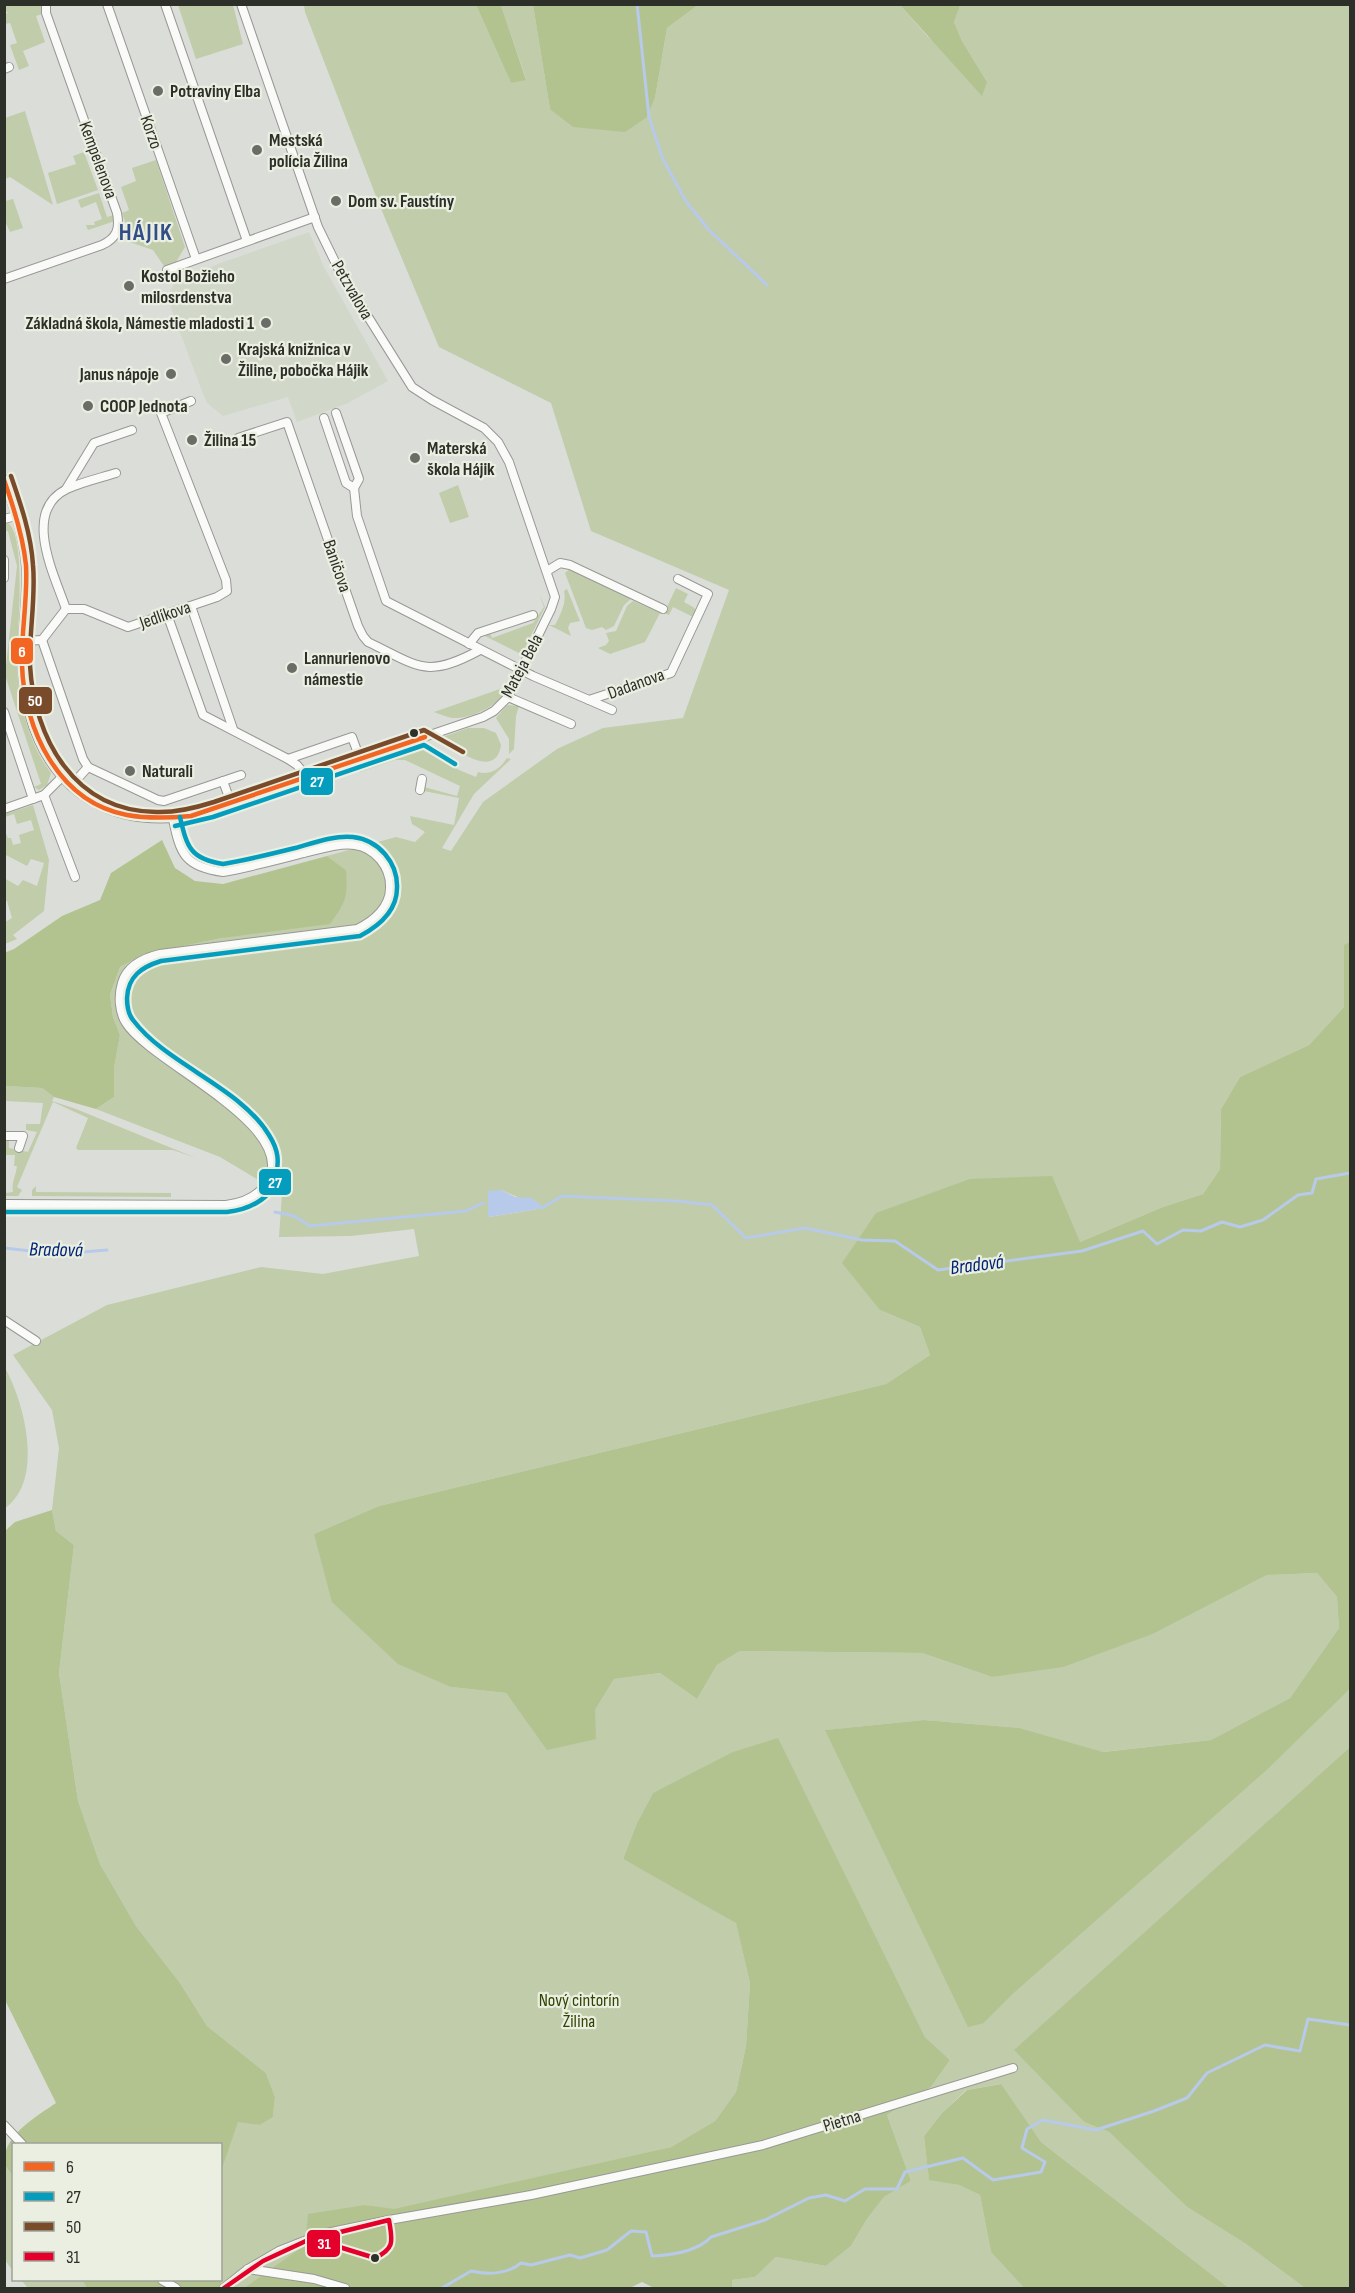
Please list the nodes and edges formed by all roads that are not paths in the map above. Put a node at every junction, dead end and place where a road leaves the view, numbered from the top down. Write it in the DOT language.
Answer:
graph roads {
  1 [pos="46,4"];
  2 [pos="106,4"];
  3 [pos="165,4"];
  4 [pos="241,4"];
  5 [pos="315,217"];
  6 [pos="247,241"];
  7 [pos="196,259"];
  8 [pos="167,270"];
  9 [pos="4,279"];
  10 [pos="190,401"];
  11 [pos="336,413"];
  12 [pos="324,418"];
  13 [pos="132,430"];
  14 [pos="238,438"];
  15 [pos="116,472"];
  16 [pos="4,478"];
  17 [pos="354,488"];
  18 [pos="66,489"];
  19 [pos="16,516"];
  20 [pos="4,519"];
  21 [pos="543,559"];
  22 [pos="4,560"];
  23 [pos="547,571"];
  24 [pos="4,578"];
  25 [pos="678,579"];
  26 [pos="190,606"];
  27 [pos="66,609"];
  28 [pos="663,609"];
  29 [pos="167,614"];
  30 [pos="533,615"];
  31 [pos="42,640"];
  32 [pos="23,641"];
  33 [pos="469,644"];
  34 [pos="480,650"];
  35 [pos="522,670"];
  36 [pos="508,697"];
  37 [pos="589,700"];
  38 [pos="612,710"];
  39 [pos="4,712"];
  40 [pos="571,724"];
  41 [pos="233,729"];
  42 [pos="288,759"];
  43 [pos="360,759"];
  44 [pos="88,767"];
  45 [pos="241,775"];
  46 [pos="62,777"];
  47 [pos="307,777"];
  48 [pos="422,779"];
  49 [pos="223,781"];
  50 [pos="71,786"];
  51 [pos="420,790"];
  52 [pos="44,795"];
  53 [pos="33,798"];
  54 [pos="231,803"];
  55 [pos="4,809"];
  56 [pos="173,819"];
  57 [pos="75,877"];
  58 [pos="4,1136"];
  59 [pos="19,1148"];
  60 [pos="4,1204"];
  61 [pos="4,1320"];
  62 [pos="36,1341"];
  63 [pos="1013,2068"];
  64 [pos="4,2125"];
  65 [pos="20,2143"];
  66 [pos="248,2269"];
  67 [pos="224,2289"];
  68 [pos="345,2289"];
  1 -- 9 [label="street, Kempelenova"];
  2 -- 7 [label="street, Korzo"];
  3 -- 6 [label="street"];
  4 -- 5 [label="street, Petzvalova"];
  5 -- 6 [label="street"];
  5 -- 21 [label="street, Petzvalova"];
  6 -- 7 [label="street"];
  7 -- 8 [label="street"];
  10 -- 26 [label="street, Jedlíkova"];
  11 -- 17 [label="street, Baničova"];
  12 -- 17 [label="street, Baničova"];
  13 -- 18 [label="street"];
  14 -- 34 [label="street, Baničova"];
  15 -- 18 [label="street"];
  16 -- 19 [label="street, Mateja Bela"];
  17 -- 33 [label="street, Baničova"];
  18 -- 27 [label="street"];
  19 -- 20 [label="street"];
  19 -- 32 [label="street, Mateja Bela"];
  21 -- 23 [label="street, Mateja Bela"];
  22 -- 24 [label="street"];
  23 -- 28 [label="street"];
  23 -- 35 [label="street, Mateja Bela"];
  25 -- 37 [label="street, Dadanova"];
  26 -- 29 [label="street, Jedlíkova"];
  26 -- 41 [label="street"];
  27 -- 29 [label="street, Jedlíkova"];
  27 -- 31 [label="street"];
  29 -- 41 [label="street"];
  30 -- 33 [label="street"];
  31 -- 32 [label="street"];
  31 -- 44 [label="street"];
  32 -- 46 [label="street, Mateja Bela"];
  33 -- 34 [label="street, Baničova"];
  34 -- 35 [label="street, Baničova"];
  35 -- 36 [label="street, Mateja Bela"];
  35 -- 37 [label="street, Dadanova"];
  36 -- 40 [label="street"];
  36 -- 43 [label="street, Mateja Bela"];
  37 -- 38 [label="street"];
  39 -- 53 [label="street"];
  41 -- 42 [label="street"];
  42 -- 43 [label="street"];
  42 -- 47 [label="street"];
  43 -- 47 [label="street, Mateja Bela"];
  44 -- 49 [label="street"];
  44 -- 50 [label="street"];
  45 -- 49 [label="street"];
  46 -- 50 [label="street, Mateja Bela"];
  46 -- 52 [label="street"];
  47 -- 54 [label="street, Mateja Bela"];
  48 -- 51 [label="street"];
  49 -- 54 [label="street"];
  50 -- 56 [label="street, Mateja Bela"];
  52 -- 53 [label="street"];
  52 -- 57 [label="street"];
  53 -- 55 [label="street"];
  54 -- 56 [label="street, Mateja Bela"];
  56 -- 60 [label="street"];
  58 -- 59 [label="street"];
  61 -- 62 [label="street"];
  63 -- 66 [label="street, Pietna"];
  64 -- 65 [label="street"];
  66 -- 67 [label="street, Pietna"];
  66 -- 68 [label="street"];
}
